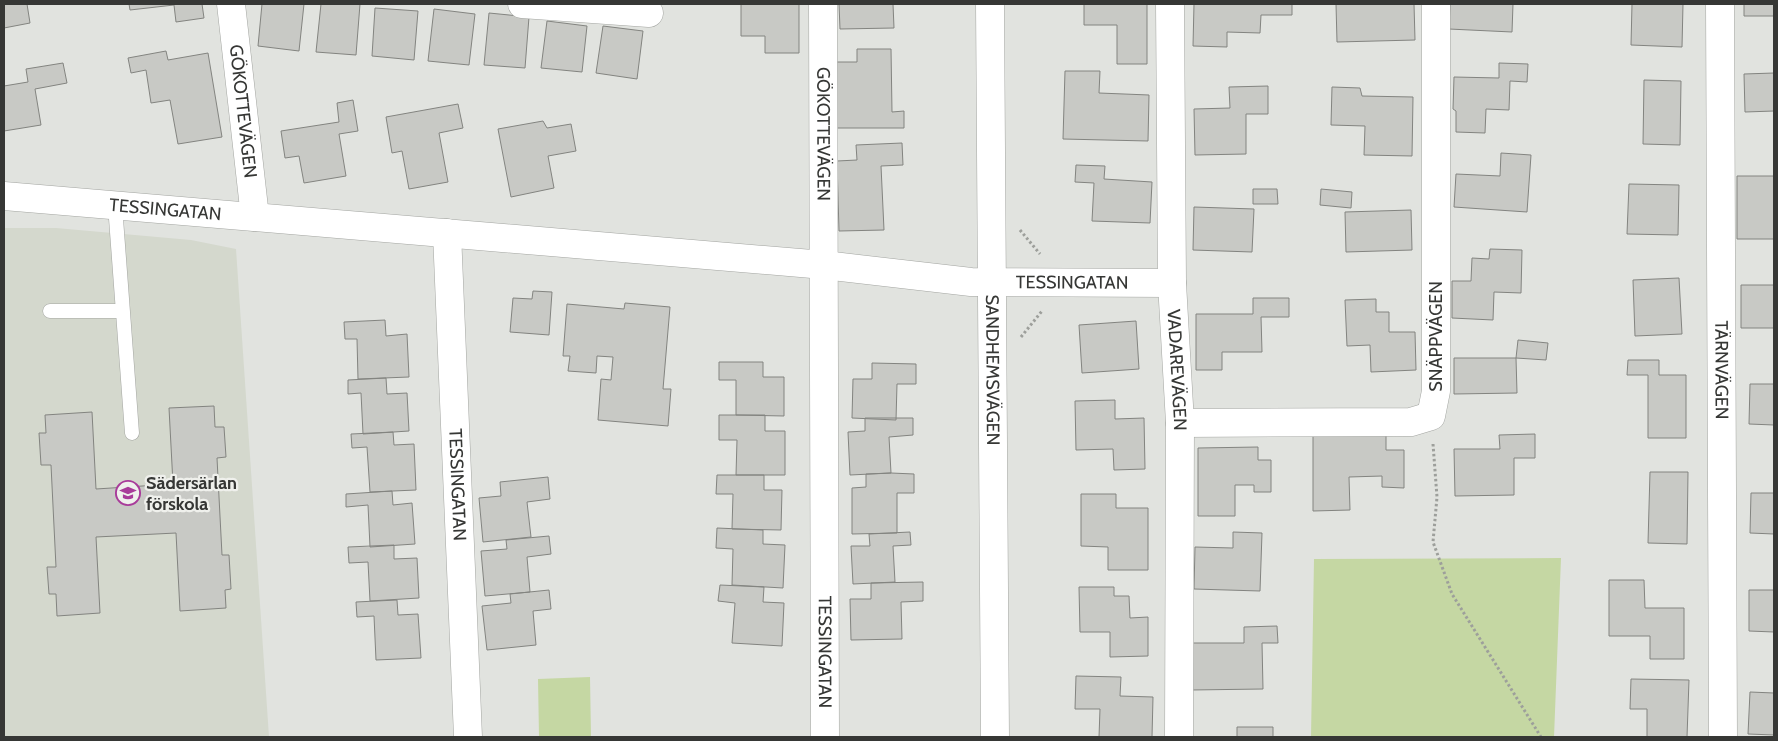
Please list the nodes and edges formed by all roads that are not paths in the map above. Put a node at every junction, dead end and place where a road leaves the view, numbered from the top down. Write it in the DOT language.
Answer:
graph roads {
  1 [pos="231,4"];
  2 [pos="522,4"];
  3 [pos="823,4"];
  4 [pos="990,4"];
  5 [pos="1170,4"];
  6 [pos="1436,4"];
  7 [pos="1720,4"];
  8 [pos="649,13"];
  9 [pos="4,196"];
  10 [pos="116,205"];
  11 [pos="255,217"];
  12 [pos="447,233"];
  13 [pos="824,265"];
  14 [pos="991,284"];
  15 [pos="1172,284"];
  16 [pos="50,311"];
  17 [pos="123,311"];
  18 [pos="1180,423"];
  19 [pos="132,433"];
  20 [pos="468,737"];
  21 [pos="825,737"];
  22 [pos="995,737"];
  23 [pos="1179,737"];
  24 [pos="1723,737"];
  1 -- 11 [label="street, GÖKOTTEVÄGEN"];
  2 -- 8 [label="street"];
  3 -- 13 [label="street, GÖKOTTEVÄGEN"];
  4 -- 14 [label="street, SANDHEMSVÄGEN"];
  5 -- 15 [label="street, VADAREVÄGEN"];
  6 -- 18 [label="street, SNÄPPVÄGEN"];
  7 -- 24 [label="street, TÄRNVÄGEN"];
  9 -- 10 [label="street, TESSINGATAN"];
  10 -- 11 [label="street, TESSINGATAN"];
  10 -- 17 [label="lane"];
  11 -- 12 [label="street, TESSINGATAN"];
  12 -- 13 [label="street, TESSINGATAN"];
  12 -- 20 [label="street, TESSINGATAN"];
  13 -- 14 [label="street, TESSINGATAN"];
  13 -- 21 [label="street, TESSINGATAN"];
  14 -- 15 [label="street, TESSINGATAN"];
  14 -- 22 [label="street, SANDHEMSVÄGEN"];
  15 -- 18 [label="street, VADAREVÄGEN"];
  16 -- 17 [label="lane"];
  17 -- 19 [label="lane"];
  18 -- 23 [label="street, VADAREVÄGEN"];
}
